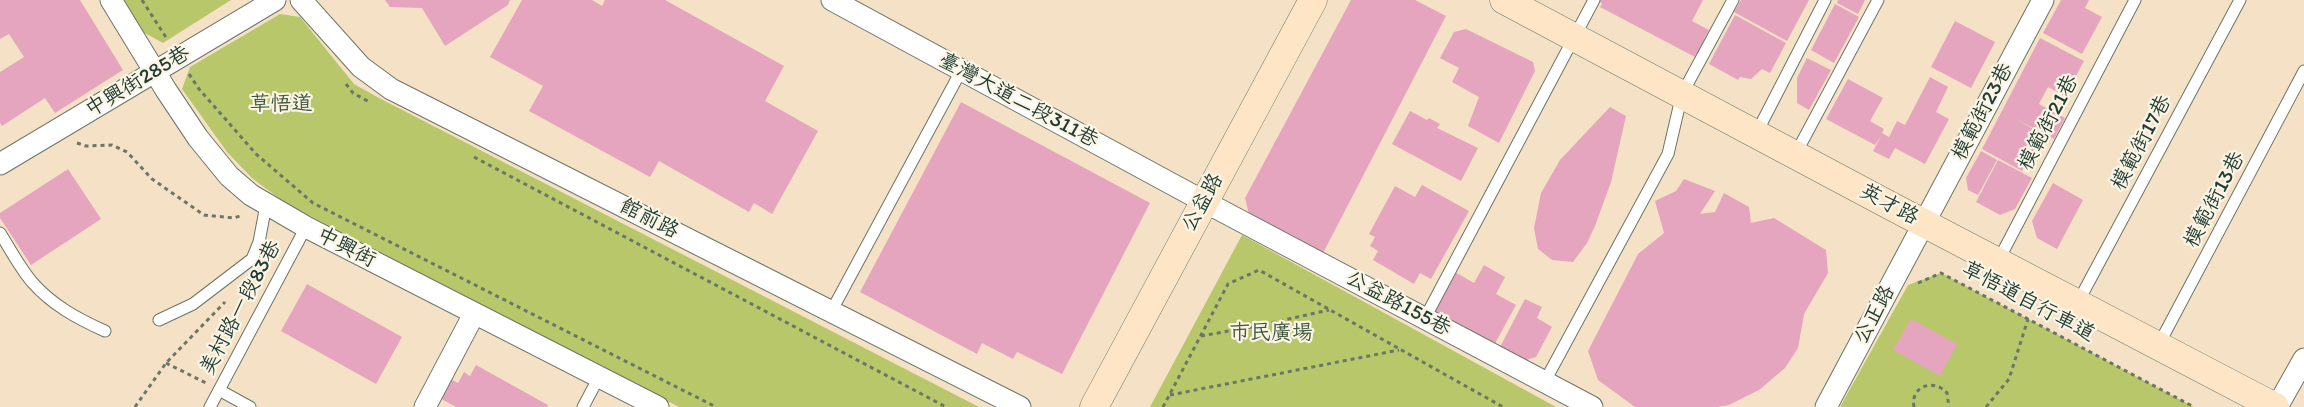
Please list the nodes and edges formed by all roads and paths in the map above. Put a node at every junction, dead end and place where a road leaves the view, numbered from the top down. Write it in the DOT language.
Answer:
graph roads {
  1 [pos="111,0"];
  2 [pos="142,0"];
  3 [pos="276,0"];
  4 [pos="301,0"];
  5 [pos="832,0"];
  6 [pos="1313,0"];
  7 [pos="1504,0"];
  8 [pos="1594,0"];
  9 [pos="1733,0"];
  10 [pos="1826,0"];
  11 [pos="1878,0"];
  12 [pos="2043,0"];
  13 [pos="2135,0"];
  14 [pos="2240,0"];
  15 [pos="160,28"];
  16 [pos="1574,37"];
  17 [pos="961,71"];
  18 [pos="2304,71"];
  19 [pos="154,72"];
  20 [pos="341,78"];
  21 [pos="199,89"];
  22 [pos="1682,94"];
  23 [pos="379,107"];
  24 [pos="49,134"];
  25 [pos="1756,134"];
  26 [pos="466,153"];
  27 [pos="1795,155"];
  28 [pos="0,164"];
  29 [pos="1205,202"];
  30 [pos="266,204"];
  31 [pos="1924,223"];
  32 [pos="306,227"];
  33 [pos="0,233"];
  34 [pos="1997,262"];
  35 [pos="1915,290"];
  36 [pos="230,296"];
  37 [pos="2077,304"];
  38 [pos="832,310"];
  39 [pos="1329,310"];
  40 [pos="474,314"];
  41 [pos="1425,318"];
  42 [pos="2028,319"];
  43 [pos="159,320"];
  44 [pos="105,331"];
  45 [pos="1200,336"];
  46 [pos="2158,346"];
  47 [pos="1400,350"];
  48 [pos="2304,359"];
  49 [pos="166,363"];
  50 [pos="599,377"];
  51 [pos="1544,383"];
  52 [pos="218,390"];
  53 [pos="1169,396"];
  54 [pos="135,407"];
  55 [pos="210,407"];
  56 [pos="250,407"];
  57 [pos="425,407"];
  58 [pos="583,407"];
  59 [pos="658,407"];
  60 [pos="716,407"];
  61 [pos="946,407"];
  62 [pos="1020,407"];
  63 [pos="1094,407"];
  64 [pos="1163,407"];
  65 [pos="1502,407"];
  66 [pos="1592,407"];
  67 [pos="1826,407"];
  68 [pos="1914,407"];
  69 [pos="1949,407"];
  70 [pos="1986,407"];
  71 [pos="2194,407"];
  72 [pos="2276,407"];
  1 -- 19 [label="street, 中興街"];
  2 -- 15 [label="path"];
  3 -- 19 [label="street, 中興街285巷"];
  4 -- 38 [label="street, 館前路"];
  5 -- 17 [label="street, 臺灣大道二段311巷"];
  6 -- 29 [label="main road, 公益路"];
  7 -- 16 [label="main road, 英才路"];
  8 -- 16 [label="lane"];
  9 -- 22 [label="lane"];
  10 -- 25 [label="lane"];
  11 -- 27 [label="lane"];
  12 -- 31 [label="street, 模範街23巷"];
  13 -- 34 [label="lane, 模範街21巷"];
  14 -- 37 [label="lane, 模範街17巷"];
  16 -- 22 [label="main road, 英才路"];
  16 -- 41 [label="lane"];
  17 -- 29 [label="street, 臺灣大道二段311巷"];
  17 -- 38 [label="lane"];
  18 -- 46 [label="lane, 模範街13巷"];
  19 -- 24 [label="street, 中興街285巷"];
  19 -- 30 [label="street, 中興街"];
  20 -- 23 [label="path"];
  21 -- 60 [label="path"];
  22 -- 25 [label="main road, 英才路"];
  22 -- 51 [label="lane"];
  24 -- 28 [label="street, 中興街285巷"];
  24 -- 30 [label="path"];
  25 -- 27 [label="main road, 英才路"];
  26 -- 61 [label="path"];
  27 -- 31 [label="main road, 英才路"];
  29 -- 41 [label="street, 公益路155巷"];
  29 -- 63 [label="main road, 公益路"];
  30 -- 32 [label="street, 中興街"];
  30 -- 43 [label="lane"];
  31 -- 34 [label="main road, 英才路"];
  31 -- 67 [label="street, 公正路"];
  32 -- 40 [label="street, 中興街"];
  32 -- 52 [label="lane, 美村路一段83巷"];
  33 -- 44 [label="lane"];
  34 -- 37 [label="main road, 英才路"];
  35 -- 42 [label="path, 草悟道自行車道"];
  36 -- 49 [label="path"];
  37 -- 46 [label="main road, 英才路"];
  38 -- 62 [label="street, 館前路"];
  39 -- 45 [label="path"];
  39 -- 45 [label="path"];
  39 -- 47 [label="path"];
  40 -- 50 [label="street, 中興街"];
  40 -- 57 [label="street"];
  41 -- 51 [label="street, 公益路155巷"];
  42 -- 70 [label="path"];
  42 -- 71 [label="path, 草悟道自行車道"];
  45 -- 53 [label="path"];
  46 -- 72 [label="main road, 英才路"];
  47 -- 53 [label="path"];
  47 -- 65 [label="path"];
  48 -- 72 [label="street"];
  49 -- 52 [label="path"];
  49 -- 54 [label="path"];
  50 -- 58 [label="lane"];
  50 -- 59 [label="street, 中興街"];
  51 -- 66 [label="street, 公益路155巷"];
  52 -- 55 [label="lane, 美村路一段83巷"];
  52 -- 56 [label="lane"];
  53 -- 64 [label="path"];
  68 -- 69 [label="path"];
}
